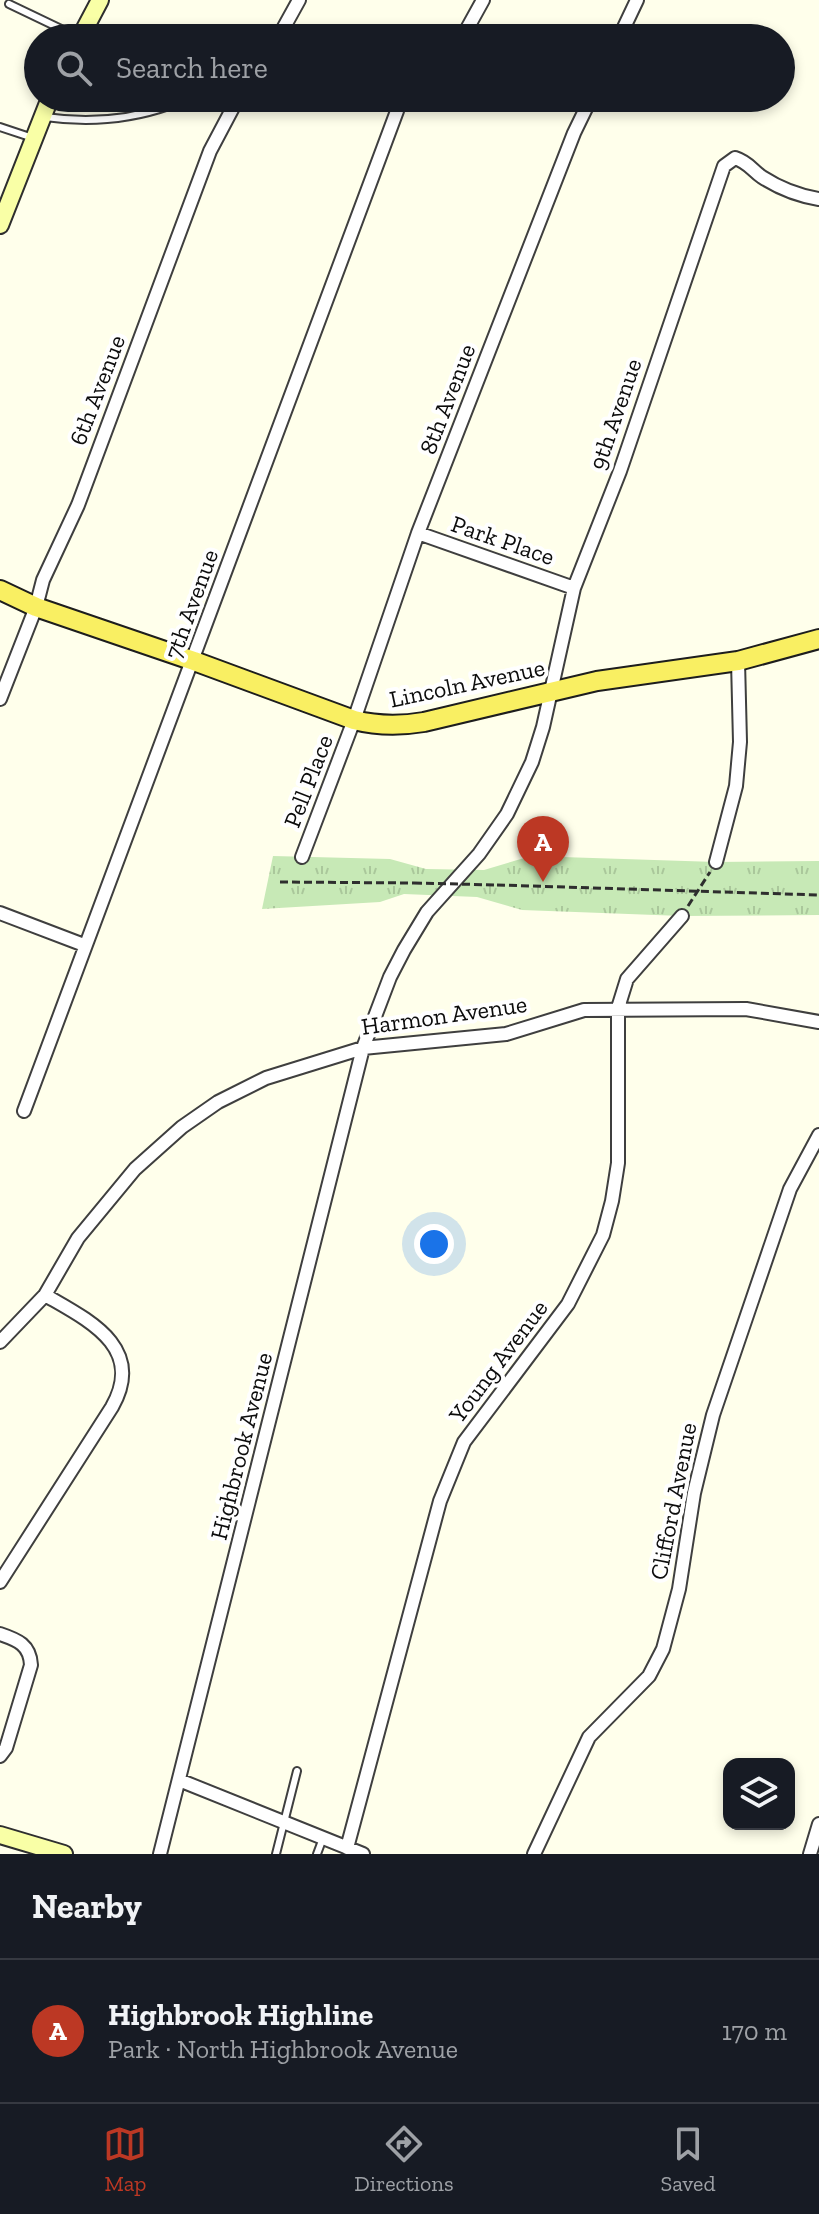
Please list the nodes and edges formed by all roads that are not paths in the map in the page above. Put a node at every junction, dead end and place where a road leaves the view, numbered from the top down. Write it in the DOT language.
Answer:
graph roads {
  1 [pos="100,0"];
  2 [pos="299,0"];
  3 [pos="483,0"];
  4 [pos="637,0"];
  5 [pos="9,4"];
  6 [pos="51,24"];
  7 [pos="87,24"];
  8 [pos="286,24"];
  9 [pos="470,24"];
  10 [pos="626,24"];
  11 [pos="44,112"];
  12 [pos="145,112"];
  13 [pos="231,112"];
  14 [pos="397,112"];
  15 [pos="584,112"];
  16 [pos="42,117"];
  17 [pos="0,127"];
  18 [pos="33,138"];
  19 [pos="819,199"];
  20 [pos="0,225"];
  21 [pos="418,533"];
  22 [pos="574,588"];
  23 [pos="0,590"];
  24 [pos="36,607"];
  25 [pos="819,639"];
  26 [pos="194,661"];
  27 [pos="738,661"];
  28 [pos="549,691"];
  29 [pos="0,699"];
  30 [pos="354,720"];
  31 [pos="302,857"];
  32 [pos="716,862"];
  33 [pos="0,913"];
  34 [pos="682,916"];
  35 [pos="84,945"];
  36 [pos="618,1008"];
  37 [pos="819,1022"];
  38 [pos="363,1048"];
  39 [pos="24,1111"];
  40 [pos="819,1135"];
  41 [pos="45,1295"];
  42 [pos="0,1342"];
  43 [pos="0,1582"];
  44 [pos="0,1634"];
  45 [pos="0,1756"];
  46 [pos="297,1771"];
  47 [pos="179,1780"];
  48 [pos="285,1823"];
  49 [pos="819,1824"];
  50 [pos="0,1835"];
  51 [pos="323,1838"];
  52 [pos="347,1848"];
  53 [pos="64,1854"];
  54 [pos="160,1854"];
  55 [pos="276,1854"];
  56 [pos="317,1854"];
  57 [pos="363,1854"];
  58 [pos="534,1854"];
  59 [pos="810,1854"];
  1 -- 7 [label="street"];
  2 -- 8 [label="street"];
  3 -- 9 [label="street"];
  4 -- 10 [label="street"];
  5 -- 6 [label="lane"];
  11 -- 16 [label="street"];
  12 -- 16 [label="lane"];
  13 -- 24 [label="street, 6th Avenue"];
  14 -- 26 [label="street, 7th Avenue"];
  15 -- 21 [label="street, 8th Avenue"];
  16 -- 18 [label="street"];
  17 -- 18 [label="lane"];
  18 -- 20 [label="street"];
  19 -- 22 [label="street, 9th Avenue"];
  21 -- 22 [label="street, Park Place"];
  21 -- 30 [label="street, 8th Avenue"];
  22 -- 28 [label="street, 9th Avenue"];
  23 -- 24 [label="main road, Lincoln Avenue"];
  24 -- 26 [label="main road, Lincoln Avenue"];
  24 -- 29 [label="street, 6th Avenue"];
  25 -- 27 [label="main road, Lincoln Avenue"];
  26 -- 30 [label="main road, Lincoln Avenue"];
  26 -- 35 [label="street, 7th Avenue"];
  27 -- 28 [label="main road, Lincoln Avenue"];
  27 -- 32 [label="street"];
  28 -- 30 [label="main road, Lincoln Avenue"];
  28 -- 38 [label="street, Highbrook Avenue"];
  30 -- 31 [label="street, Pell Place"];
  33 -- 35 [label="street"];
  34 -- 36 [label="street, Young Avenue"];
  35 -- 39 [label="street, 7th Avenue"];
  36 -- 37 [label="street, Harmon Avenue"];
  36 -- 38 [label="street, Harmon Avenue"];
  36 -- 52 [label="street, Young Avenue"];
  38 -- 41 [label="street, Harmon Avenue"];
  38 -- 47 [label="street, Highbrook Avenue"];
  40 -- 58 [label="street, Clifford Avenue"];
  41 -- 42 [label="street, Harmon Avenue"];
  41 -- 43 [label="street"];
  44 -- 45 [label="street"];
  46 -- 48 [label="lane"];
  47 -- 48 [label="street"];
  47 -- 54 [label="street, Highbrook Avenue"];
  48 -- 51 [label="street"];
  48 -- 55 [label="lane"];
  49 -- 59 [label="street"];
  50 -- 53 [label="street"];
  51 -- 52 [label="street"];
  51 -- 56 [label="lane"];
  52 -- 57 [label="street"];
}
